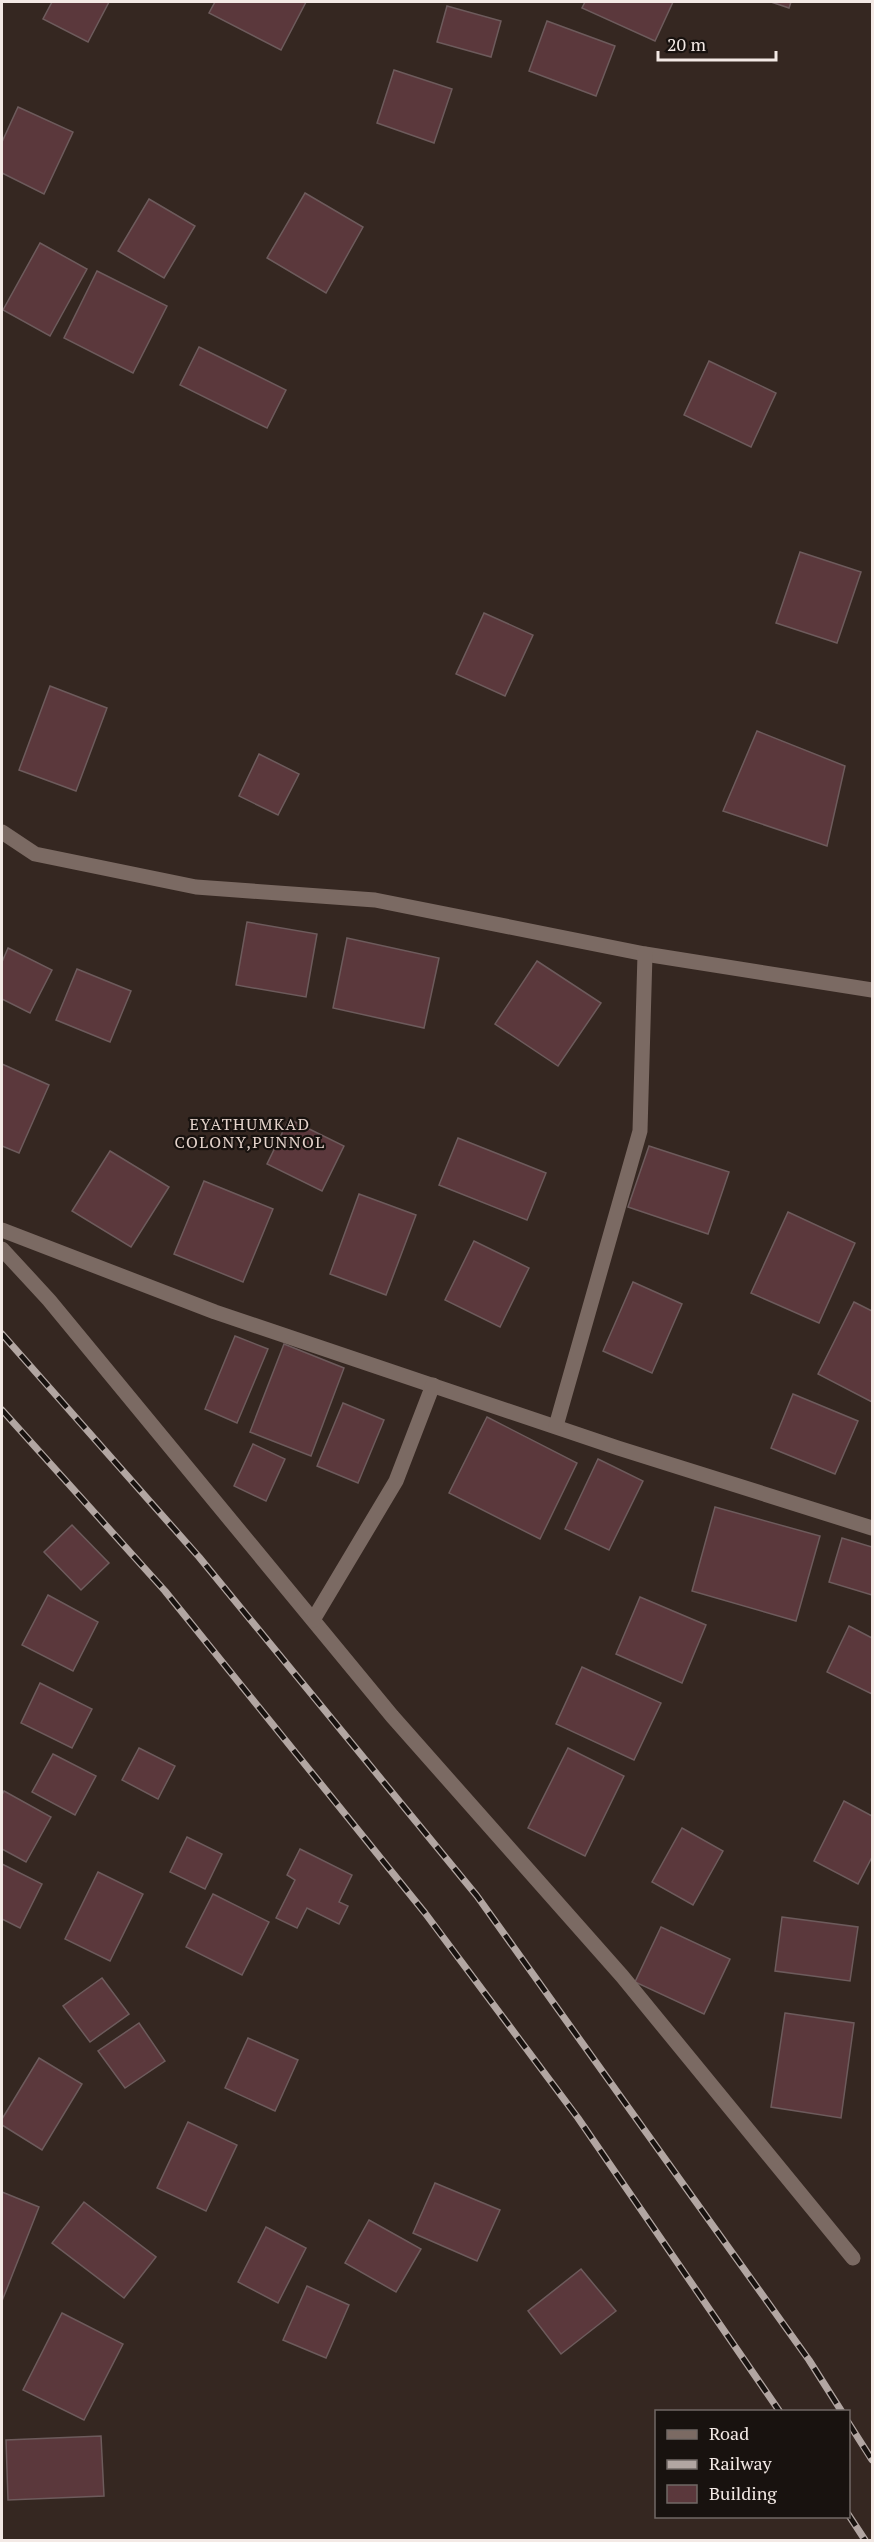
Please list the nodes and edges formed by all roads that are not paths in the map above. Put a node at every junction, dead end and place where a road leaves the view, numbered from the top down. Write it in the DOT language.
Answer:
graph roads {
  1 [pos="2,832"];
  2 [pos="645,954"];
  3 [pos="873,990"];
  4 [pos="2,1230"];
  5 [pos="2,1249"];
  6 [pos="433,1385"];
  7 [pos="556,1426"];
  8 [pos="873,1528"];
  9 [pos="313,1620"];
  10 [pos="854,2258"];
  1 -- 2 [label="street"];
  2 -- 3 [label="street"];
  2 -- 7 [label="street"];
  4 -- 6 [label="street"];
  5 -- 9 [label="street"];
  6 -- 7 [label="street"];
  6 -- 9 [label="street"];
  7 -- 8 [label="street"];
  9 -- 10 [label="street"];
}
